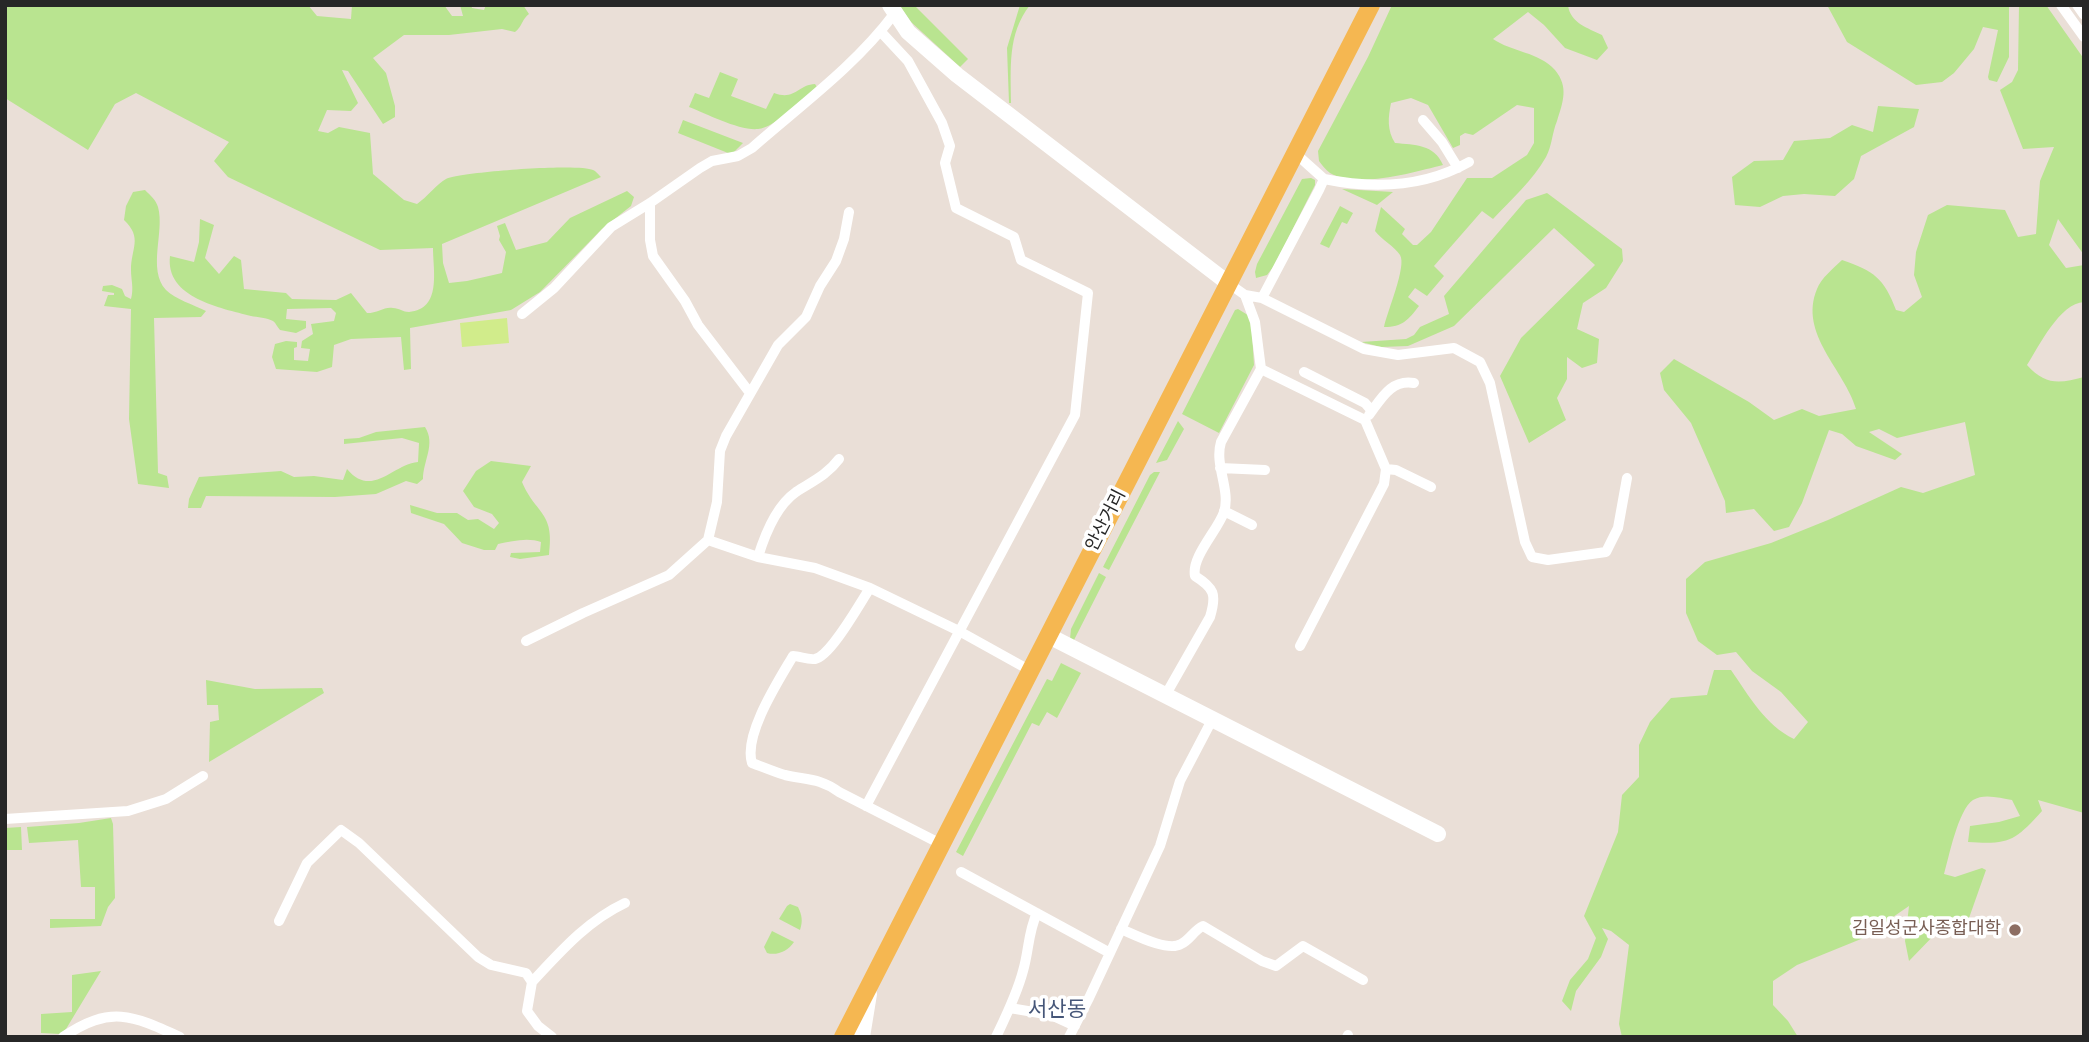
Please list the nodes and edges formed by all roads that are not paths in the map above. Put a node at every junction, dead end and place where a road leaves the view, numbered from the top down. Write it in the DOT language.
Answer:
graph roads {
  1 [pos="1371,5"];
  2 [pos="2061,5"];
  3 [pos="2077,5"];
  4 [pos="892,10"];
  5 [pos="2084,15"];
  6 [pos="881,32"];
  7 [pos="2084,37"];
  8 [pos="1423,120"];
  9 [pos="1295,153"];
  10 [pos="1469,162"];
  11 [pos="1458,168"];
  12 [pos="1324,179"];
  13 [pos="650,203"];
  14 [pos="849,212"];
  15 [pos="1228,284"];
  16 [pos="1245,295"];
  17 [pos="1262,298"];
  18 [pos="523,314"];
  19 [pos="1261,369"];
  20 [pos="1304,372"];
  21 [pos="1413,383"];
  22 [pos="750,393"];
  23 [pos="1368,416"];
  24 [pos="839,459"];
  25 [pos="1220,468"];
  26 [pos="1265,470"];
  27 [pos="1386,470"];
  28 [pos="1627,478"];
  29 [pos="1431,487"];
  30 [pos="1224,511"];
  31 [pos="1252,525"];
  32 [pos="708,540"];
  33 [pos="758,557"];
  34 [pos="870,588"];
  35 [pos="959,631"];
  36 [pos="1049,636"];
  37 [pos="526,642"];
  38 [pos="1300,646"];
  39 [pos="1031,671"];
  40 [pos="1165,696"];
  41 [pos="1212,720"];
  42 [pos="203,776"];
  43 [pos="866,806"];
  44 [pos="5,819"];
  45 [pos="1437,834"];
  46 [pos="941,844"];
  47 [pos="961,872"];
  48 [pos="625,903"];
  49 [pos="1037,913"];
  50 [pos="279,921"];
  51 [pos="1121,929"];
  52 [pos="1110,953"];
  53 [pos="873,977"];
  54 [pos="1363,981"];
  55 [pos="532,982"];
  56 [pos="1010,1008"];
  57 [pos="1075,1026"];
  58 [pos="63,1037"];
  59 [pos="180,1037"];
  60 [pos="552,1037"];
  61 [pos="843,1037"];
  62 [pos="862,1037"];
  63 [pos="996,1037"];
  64 [pos="1069,1037"];
  1 -- 9 [label="main road, 안산거리"];
  2 -- 7 [label="street"];
  3 -- 5 [label="street"];
  4 -- 6 [label="street"];
  4 -- 15 [label="street"];
  6 -- 13 [label="street"];
  6 -- 35 [label="street"];
  8 -- 11 [label="street"];
  9 -- 12 [label="street"];
  9 -- 15 [label="main road, 안산거리"];
  10 -- 11 [label="street"];
  11 -- 12 [label="street"];
  12 -- 17 [label="street"];
  13 -- 18 [label="street"];
  13 -- 22 [label="street"];
  14 -- 22 [label="street"];
  15 -- 16 [label="street"];
  15 -- 36 [label="main road, 안산거리"];
  16 -- 17 [label="street"];
  16 -- 19 [label="street"];
  17 -- 28 [label="street"];
  19 -- 23 [label="street"];
  19 -- 25 [label="street"];
  20 -- 23 [label="street"];
  21 -- 23 [label="street"];
  22 -- 32 [label="street"];
  23 -- 27 [label="street"];
  24 -- 33 [label="street"];
  25 -- 26 [label="street"];
  25 -- 30 [label="street"];
  27 -- 29 [label="street"];
  27 -- 38 [label="street"];
  30 -- 31 [label="street"];
  30 -- 40 [label="street"];
  32 -- 33 [label="street"];
  32 -- 37 [label="street"];
  33 -- 34 [label="street"];
  34 -- 35 [label="street"];
  34 -- 43 [label="street"];
  35 -- 39 [label="street"];
  35 -- 43 [label="street"];
  36 -- 39 [label="main road, 안산거리"];
  36 -- 40 [label="street"];
  39 -- 46 [label="main road, 안산거리"];
  40 -- 41 [label="street"];
  41 -- 45 [label="street"];
  41 -- 51 [label="street"];
  42 -- 44 [label="street"];
  43 -- 46 [label="street"];
  46 -- 53 [label="main road, 안산거리"];
  47 -- 49 [label="street"];
  48 -- 55 [label="street"];
  49 -- 52 [label="street"];
  49 -- 56 [label="street"];
  50 -- 55 [label="street"];
  51 -- 52 [label="street"];
  51 -- 54 [label="street"];
  52 -- 57 [label="street"];
  53 -- 61 [label="main road, 안산거리"];
  53 -- 62 [label="street"];
  55 -- 60 [label="street"];
  56 -- 57 [label="street"];
  56 -- 63 [label="street"];
  57 -- 64 [label="street"];
  58 -- 59 [label="street"];
}
